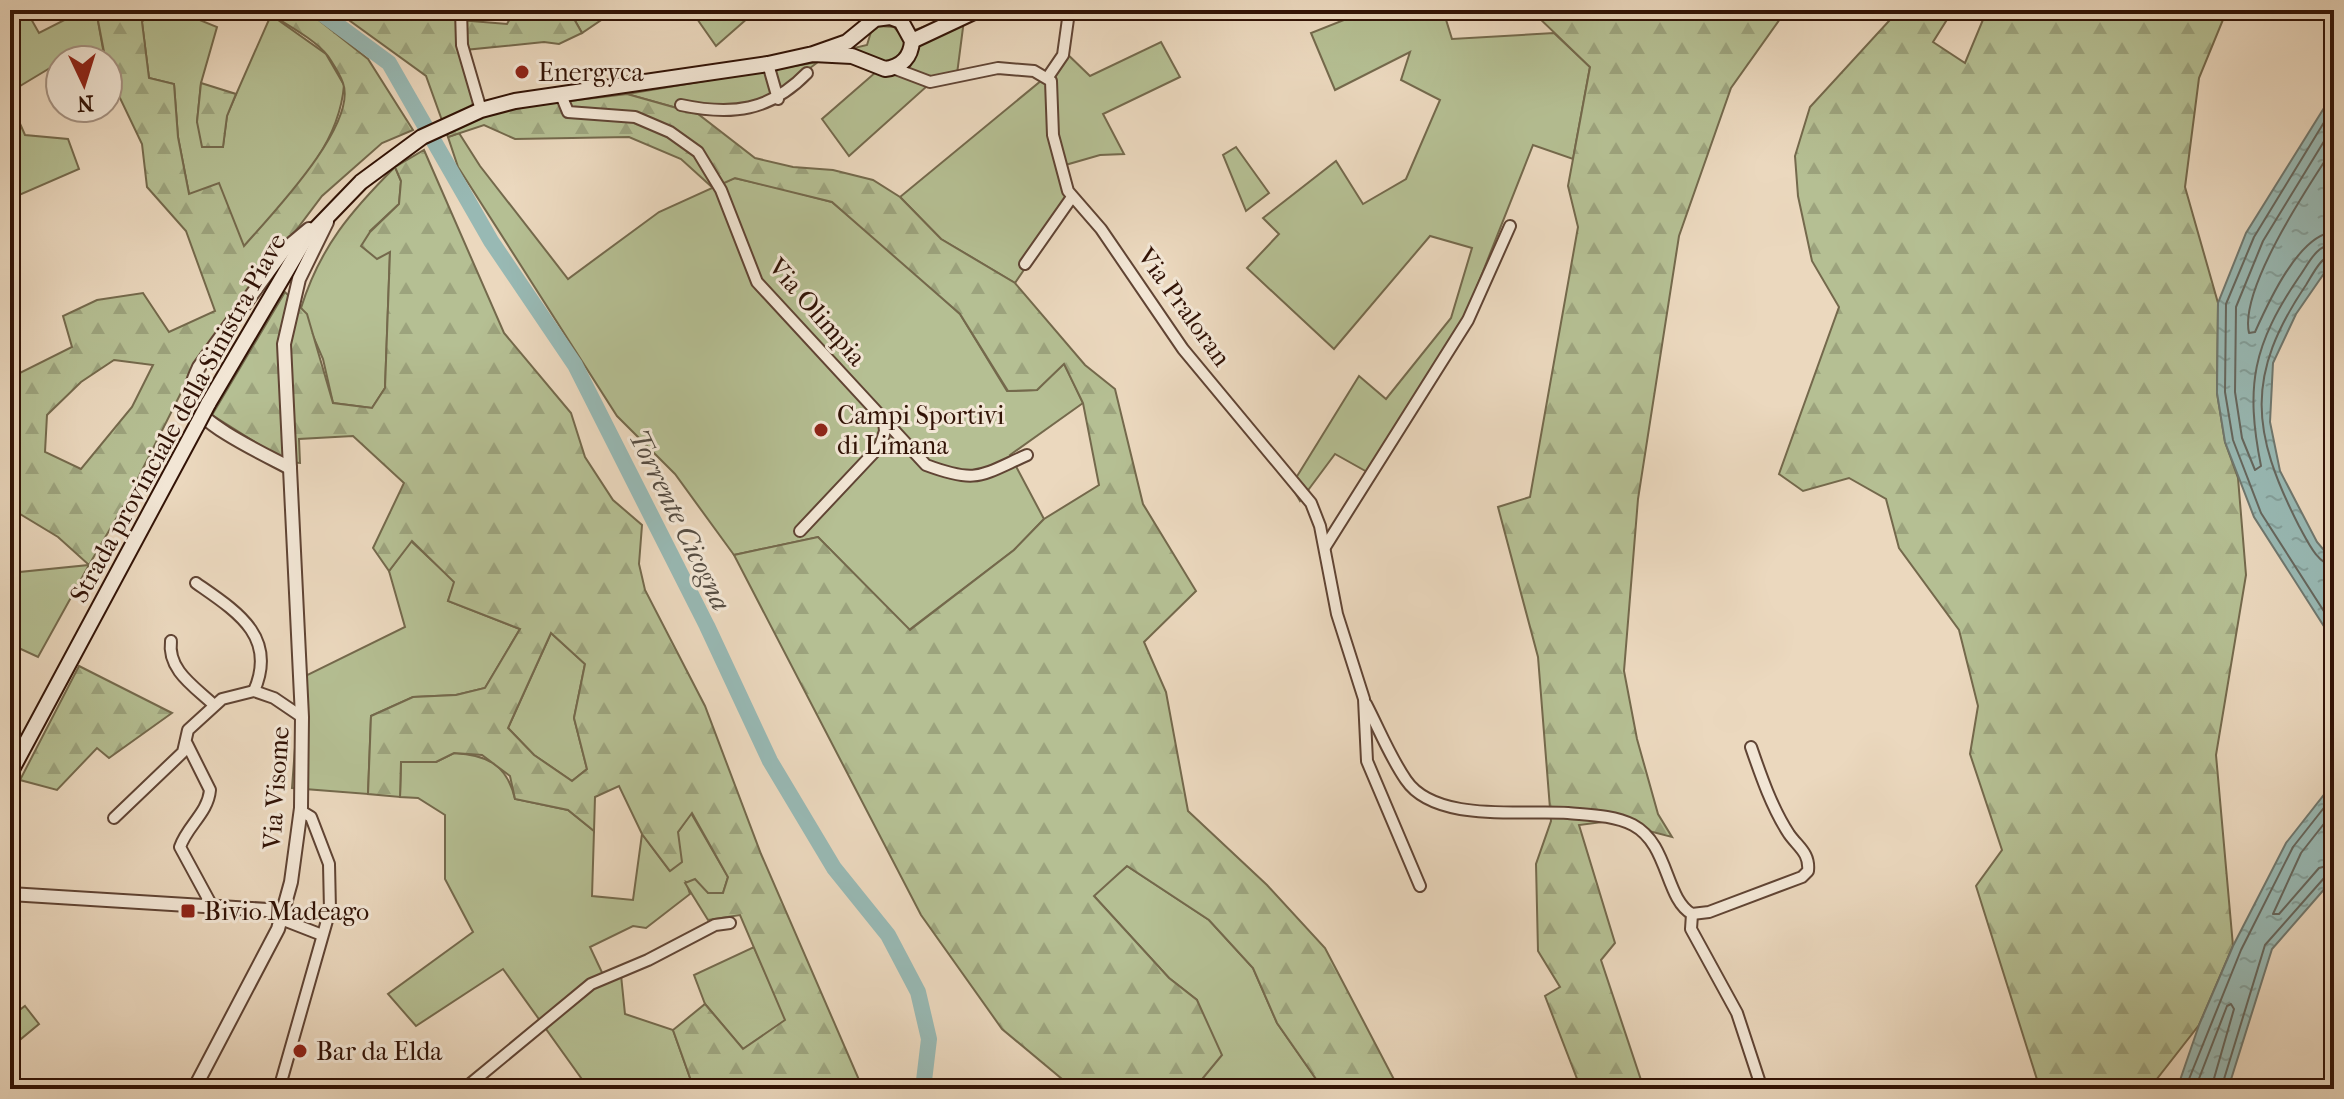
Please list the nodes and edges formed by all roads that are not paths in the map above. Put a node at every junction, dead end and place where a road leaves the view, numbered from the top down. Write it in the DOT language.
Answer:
graph roads {
  1 [pos="461,10"];
  2 [pos="978,10"];
  3 [pos="877,14"];
  4 [pos="898,18"];
  5 [pos="1068,19"];
  6 [pos="946,22"];
  7 [pos="861,33"];
  8 [pos="911,48"];
  9 [pos="813,54"];
  10 [pos="865,59"];
  11 [pos="768,64"];
  12 [pos="893,68"];
  13 [pos="807,73"];
  14 [pos="1048,77"];
  15 [pos="921,79"];
  16 [pos="561,95"];
  17 [pos="778,99"];
  18 [pos="681,105"];
  19 [pos="481,110"];
  20 [pos="1072,197"];
  21 [pos="334,208"];
  22 [pos="1510,226"];
  23 [pos="1025,264"];
  24 [pos="884,421"];
  25 [pos="1027,455"];
  26 [pos="290,468"];
  27 [pos="800,531"];
  28 [pos="1325,547"];
  29 [pos="196,583"];
  30 [pos="171,641"];
  31 [pos="254,691"];
  32 [pos="1364,699"];
  33 [pos="214,705"];
  34 [pos="302,717"];
  35 [pos="187,744"];
  36 [pos="1751,747"];
  37 [pos="10,773"];
  38 [pos="301,811"];
  39 [pos="114,818"];
  40 [pos="1420,886"];
  41 [pos="10,894"];
  42 [pos="212,906"];
  43 [pos="1692,914"];
  44 [pos="283,915"];
  45 [pos="730,923"];
  46 [pos="322,935"];
  47 [pos="194,1089"];
  48 [pos="279,1089"];
  49 [pos="464,1089"];
  50 [pos="1762,1089"];
  1 -- 19 [label="street"];
  2 -- 6 [label="main road"];
  3 -- 4 [label="main road"];
  3 -- 7 [label="main road"];
  4 -- 6 [label="main road"];
  4 -- 8 [label="main road"];
  5 -- 14 [label="street"];
  6 -- 8 [label="main road"];
  7 -- 9 [label="main road"];
  7 -- 10 [label="main road"];
  8 -- 12 [label="main road"];
  8 -- 15 [label="street"];
  9 -- 10 [label="main road"];
  9 -- 11 [label="main road, Strada provinciale della Sinistra Piave"];
  10 -- 12 [label="main road"];
  11 -- 16 [label="main road, Strada provinciale della Sinistra Piave"];
  11 -- 17 [label="street"];
  12 -- 15 [label="street"];
  13 -- 17 [label="street"];
  14 -- 15 [label="street"];
  14 -- 20 [label="street, Via Praloran"];
  16 -- 19 [label="main road, Strada provinciale della Sinistra Piave"];
  16 -- 24 [label="street, Via Olimpia"];
  17 -- 18 [label="street"];
  19 -- 21 [label="main road, Strada provinciale della Sinistra Piave"];
  20 -- 23 [label="street"];
  20 -- 28 [label="street, Via Praloran"];
  21 -- 26 [label="street, Via Visome"];
  21 -- 26 [label="street"];
  21 -- 37 [label="main road, Strada provinciale della Sinistra Piave, bridge"];
  22 -- 28 [label="street"];
  24 -- 25 [label="street"];
  24 -- 27 [label="street"];
  26 -- 34 [label="street, Via Visome"];
  28 -- 32 [label="street, Via Praloran"];
  29 -- 31 [label="street"];
  30 -- 33 [label="street"];
  31 -- 33 [label="street"];
  31 -- 34 [label="street"];
  32 -- 40 [label="street, Via Praloran"];
  32 -- 43 [label="street, Via Praloran"];
  33 -- 35 [label="street"];
  34 -- 38 [label="street, Via Visome"];
  35 -- 39 [label="street"];
  35 -- 42 [label="street"];
  36 -- 43 [label="street"];
  38 -- 44 [label="street, Via Visome"];
  38 -- 46 [label="street"];
  41 -- 42 [label="street"];
  42 -- 44 [label="street"];
  43 -- 50 [label="street, Via Praloran"];
  44 -- 46 [label="street"];
  44 -- 47 [label="street, Via Visome"];
  45 -- 49 [label="street"];
  46 -- 48 [label="street"];
}
